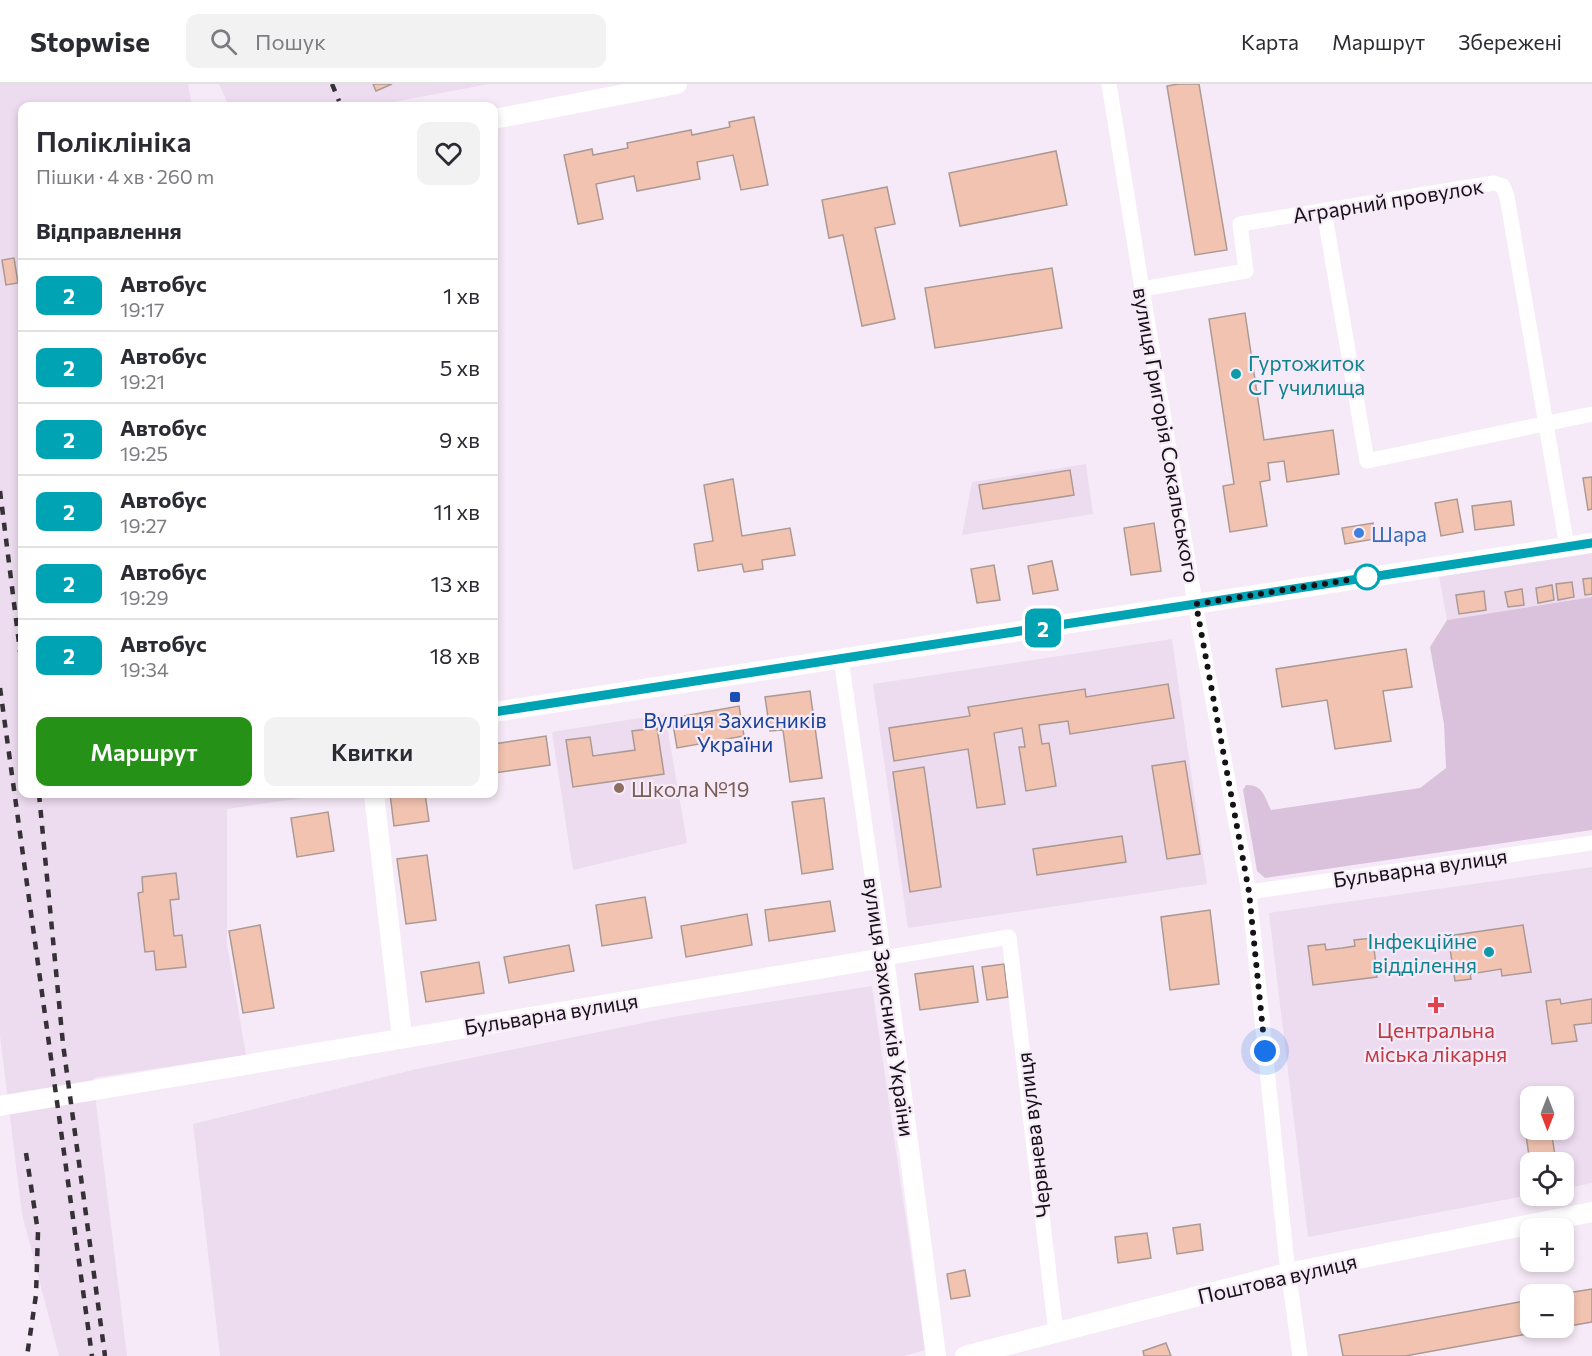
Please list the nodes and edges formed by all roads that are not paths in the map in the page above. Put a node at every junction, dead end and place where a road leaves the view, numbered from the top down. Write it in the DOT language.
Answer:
graph roads {
  1 [pos="677,84"];
  2 [pos="1109,84"];
  3 [pos="498,118"];
  4 [pos="1324,211"];
  5 [pos="1142,289"];
  6 [pos="1592,414"];
  7 [pos="1544,423"];
  8 [pos="1592,543"];
  9 [pos="1567,547"];
  10 [pos="1196,604"];
  11 [pos="841,659"];
  12 [pos="498,711"];
  13 [pos="374,798"];
  14 [pos="1592,843"];
  15 [pos="1249,892"];
  16 [pos="1009,937"];
  17 [pos="884,958"];
  18 [pos="402,1037"];
  19 [pos="0,1106"];
  20 [pos="1592,1212"];
  21 [pos="1288,1273"];
  22 [pos="1056,1333"];
  23 [pos="936,1356"];
  24 [pos="965,1356"];
  25 [pos="1300,1356"];
  1 -- 3 [label="street"];
  2 -- 5 [label="street, вулиця Григорія Сокальського"];
  4 -- 5 [label="street, Аграрний провулок"];
  4 -- 7 [label="street, Аграрний провулок"];
  4 -- 7 [label="street"];
  5 -- 10 [label="street, вулиця Григорія Сокальського"];
  6 -- 7 [label="street"];
  7 -- 9 [label="street, Аграрний провулок"];
  8 -- 9 [label="street"];
  9 -- 10 [label="street"];
  10 -- 11 [label="street"];
  10 -- 15 [label="street, вулиця Григорія Сокальського"];
  11 -- 12 [label="street"];
  11 -- 17 [label="street, вулиця Захисників України"];
  13 -- 18 [label="street"];
  14 -- 15 [label="street, Бульварна вулиця"];
  15 -- 21 [label="street, вулиця Григорія Сокальського"];
  16 -- 17 [label="street, Бульварна вулиця"];
  16 -- 22 [label="street, Червнева вулиця"];
  17 -- 18 [label="street, Бульварна вулиця"];
  17 -- 23 [label="street, вулиця Захисників України"];
  18 -- 19 [label="street, Бульварна вулиця"];
  20 -- 21 [label="street, Поштова вулиця"];
  21 -- 22 [label="street, Поштова вулиця"];
  21 -- 25 [label="street, вулиця Григорія Сокальського"];
  22 -- 24 [label="street, Поштова вулиця"];
}
